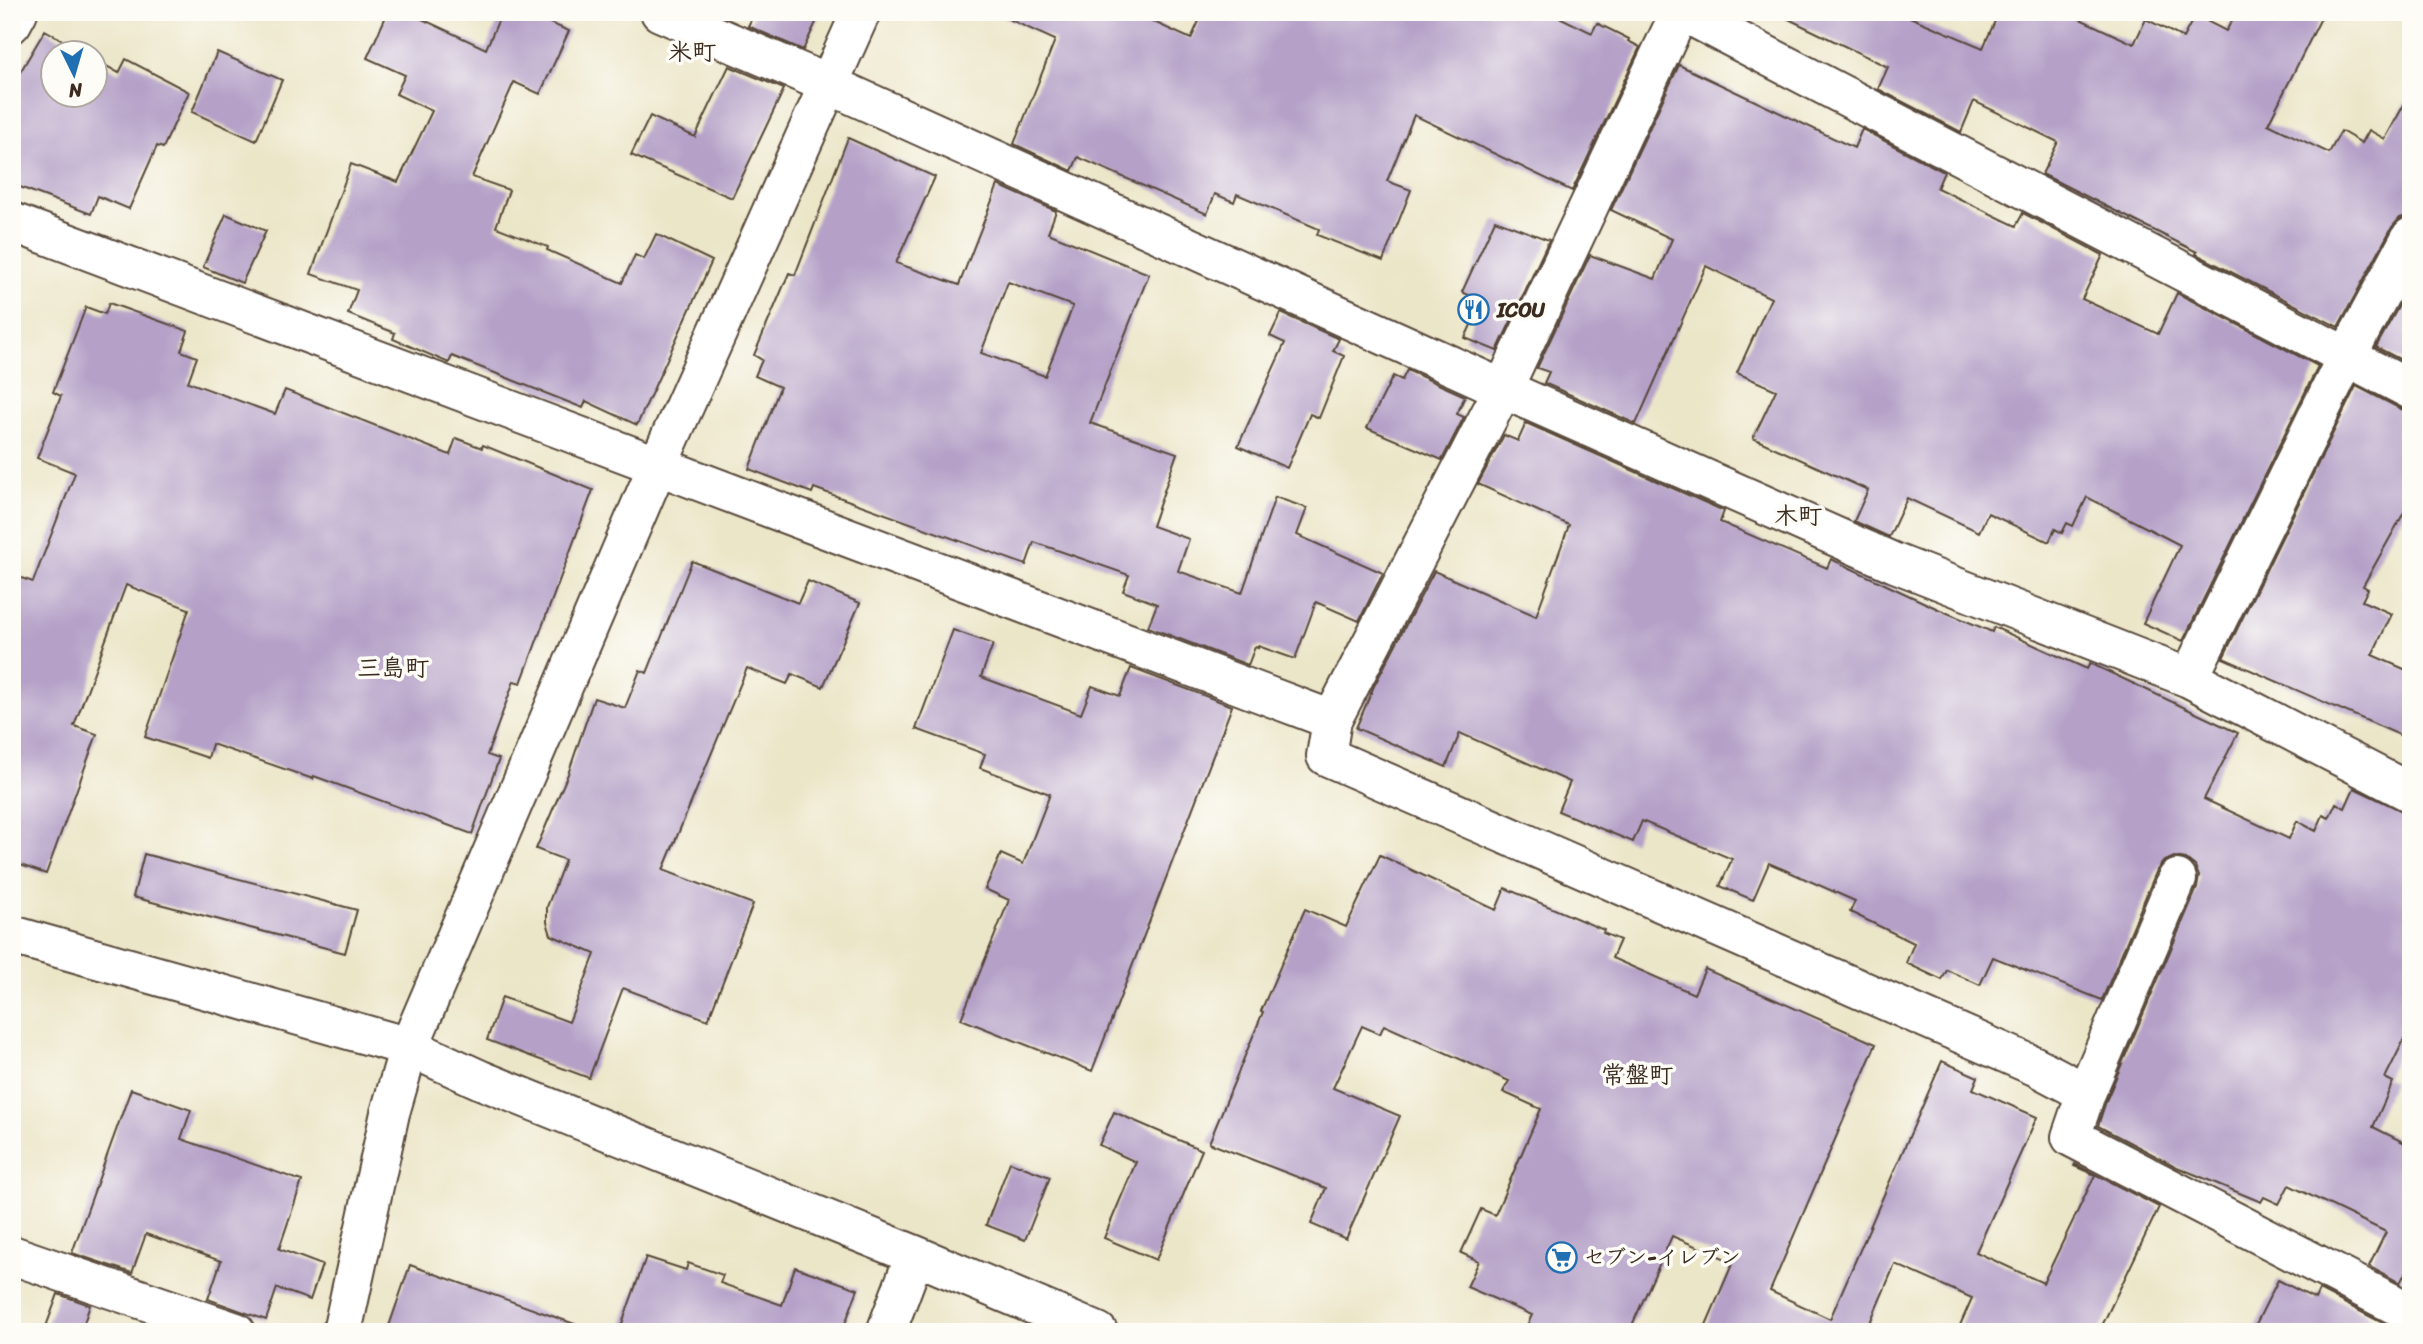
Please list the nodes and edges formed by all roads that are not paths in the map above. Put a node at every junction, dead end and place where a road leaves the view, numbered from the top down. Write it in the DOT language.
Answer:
graph roads {
  1 [pos="18,12"];
  2 [pos="660,12"];
  3 [pos="861,12"];
  4 [pos="1681,12"];
  5 [pos="12,23"];
  6 [pos="830,85"];
  7 [pos="12,222"];
  8 [pos="2411,237"];
  9 [pos="2346,358"];
  10 [pos="1503,389"];
  11 [pos="2411,390"];
  12 [pos="657,467"];
  13 [pos="2189,678"];
  14 [pos="1329,738"];
  15 [pos="2411,793"];
  16 [pos="2177,880"];
  17 [pos="12,934"];
  18 [pos="409,1047"];
  19 [pos="2086,1093"];
  20 [pos="12,1255"];
  21 [pos="915,1255"];
  22 [pos="2411,1313"];
  23 [pos="236,1332"];
  24 [pos="342,1332"];
  25 [pos="886,1332"];
  26 [pos="1098,1332"];
  1 -- 5 [label="street"];
  2 -- 6 [label="street"];
  3 -- 6 [label="street"];
  4 -- 9 [label="street"];
  4 -- 10 [label="street"];
  6 -- 10 [label="street"];
  6 -- 12 [label="street"];
  7 -- 12 [label="street"];
  8 -- 9 [label="street"];
  9 -- 11 [label="street"];
  9 -- 13 [label="street"];
  10 -- 13 [label="street"];
  10 -- 14 [label="street"];
  12 -- 14 [label="street"];
  12 -- 18 [label="street"];
  13 -- 15 [label="street"];
  14 -- 19 [label="street"];
  16 -- 19 [label="street"];
  17 -- 18 [label="street"];
  18 -- 21 [label="street"];
  18 -- 24 [label="street"];
  19 -- 22 [label="street"];
  20 -- 23 [label="street"];
  21 -- 25 [label="street"];
  21 -- 26 [label="street"];
}
